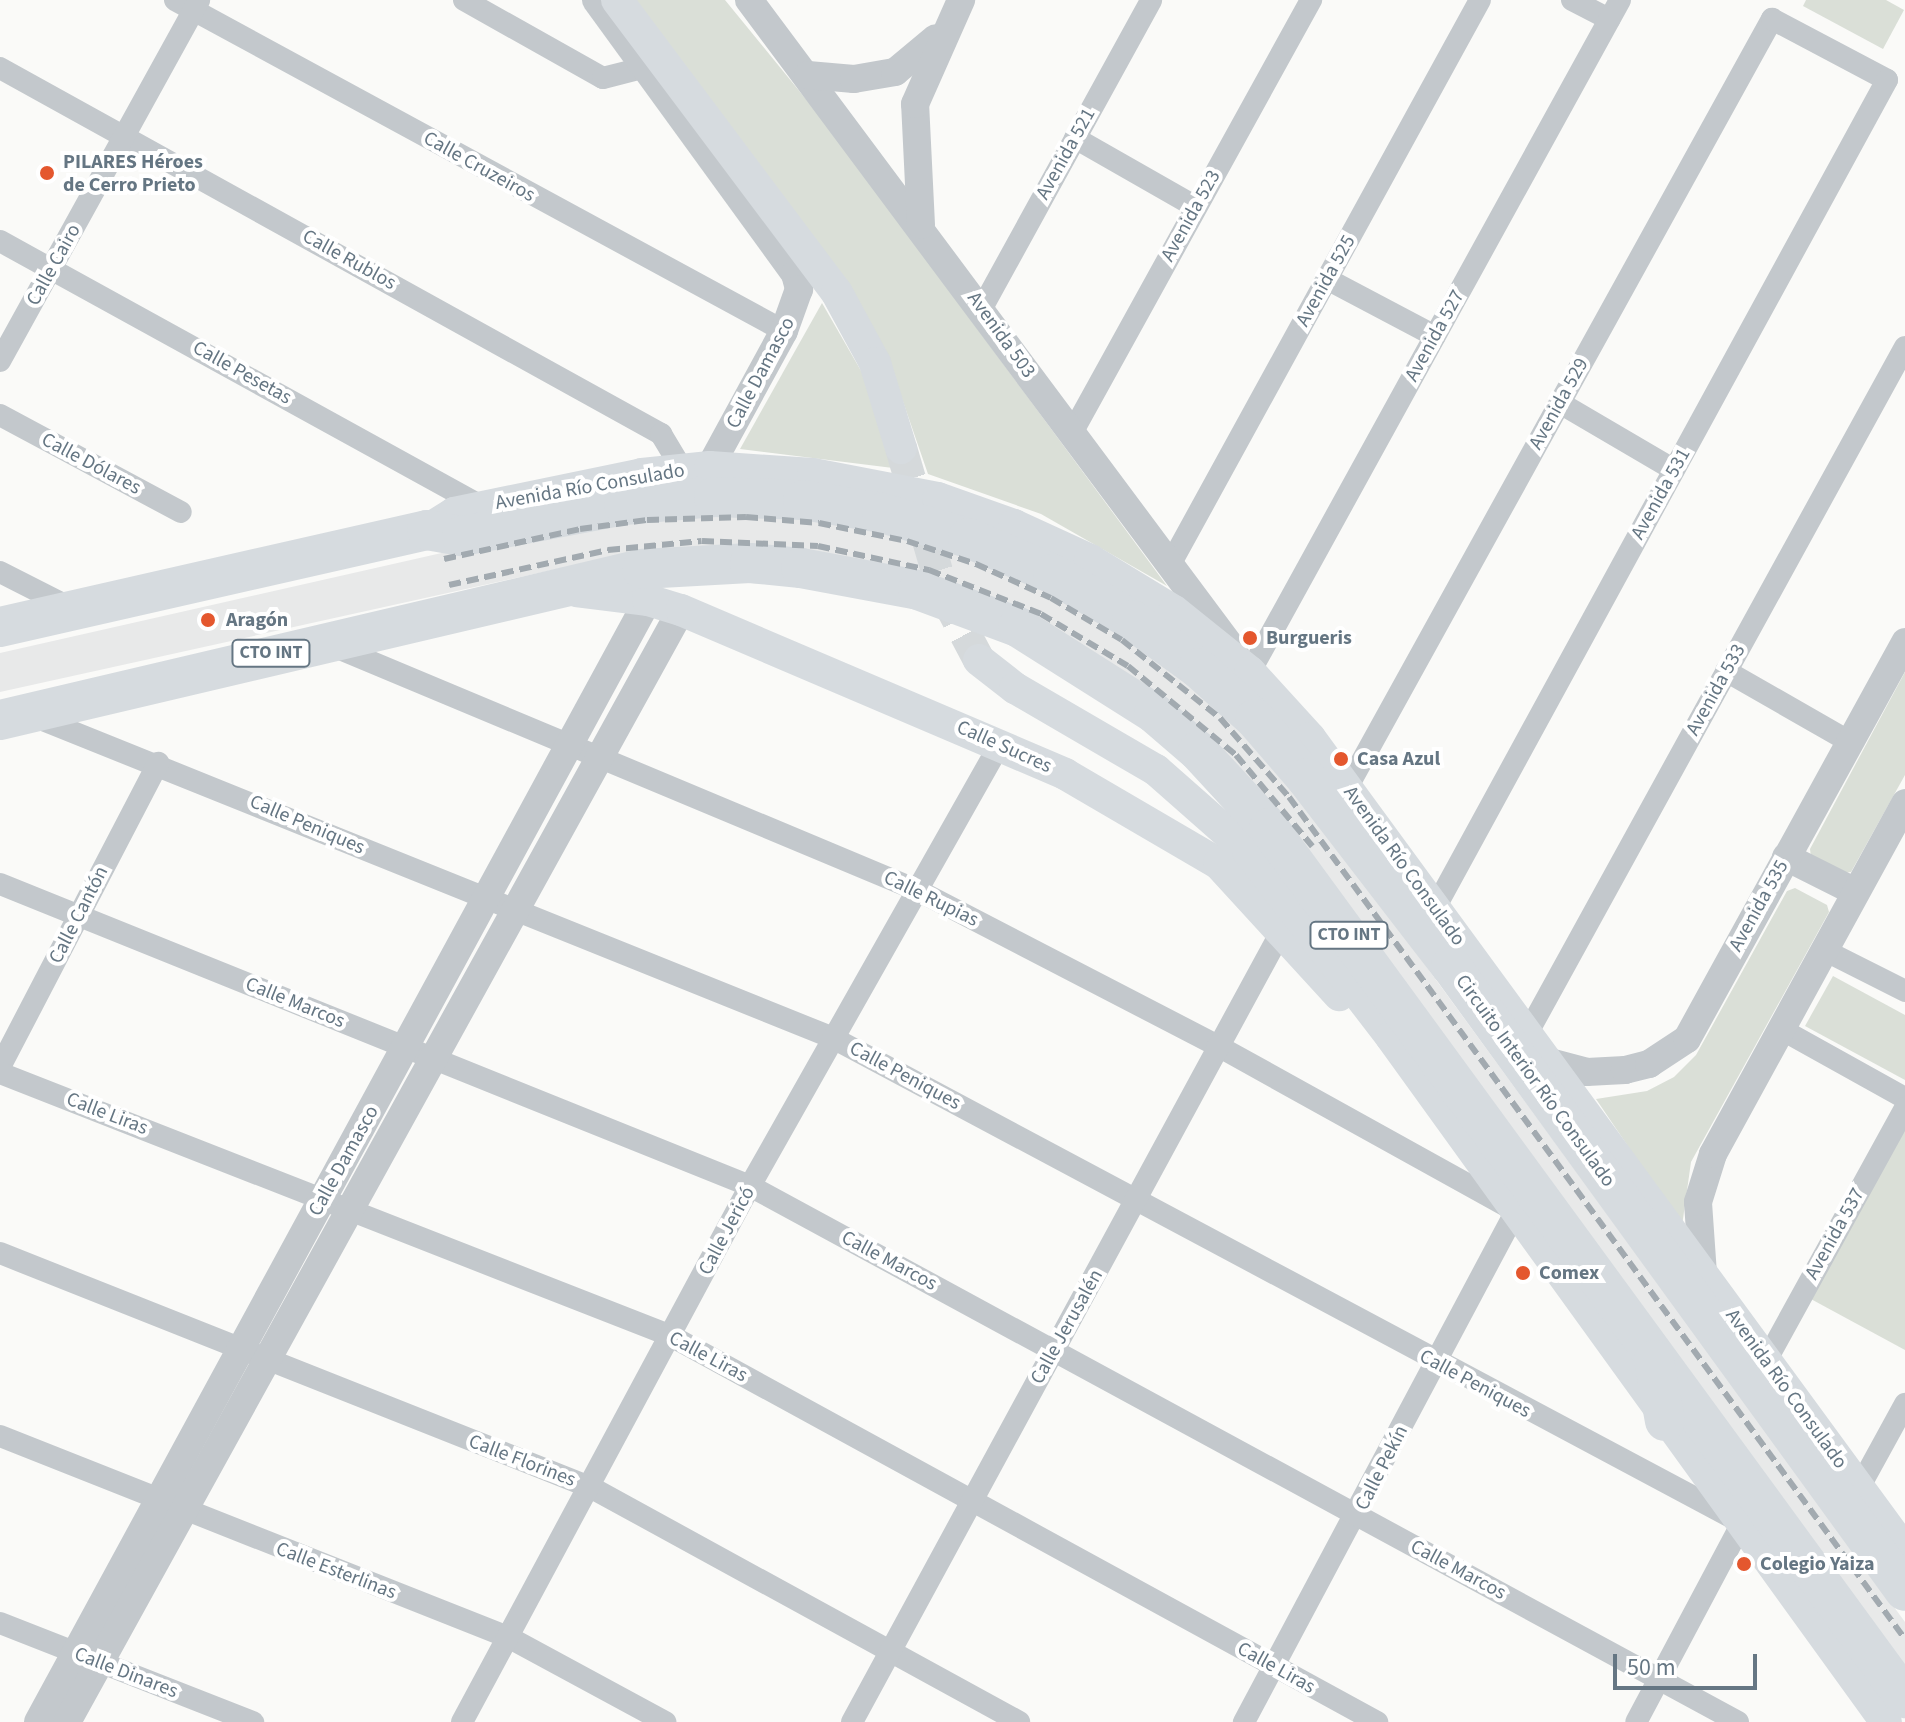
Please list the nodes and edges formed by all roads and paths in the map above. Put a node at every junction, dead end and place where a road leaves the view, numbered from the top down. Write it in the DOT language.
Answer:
graph roads {
  1 [pos="464,0"];
  2 [pos="596,0"];
  3 [pos="617,0"];
  4 [pos="961,0"];
  5 [pos="1151,0"];
  6 [pos="1311,0"];
  7 [pos="1480,0"];
  8 [pos="1572,0"];
  9 [pos="189,3"];
  10 [pos="762,6"];
  11 [pos="1614,10"];
  12 [pos="945,29"];
  13 [pos="0,68"];
  14 [pos="642,68"];
  15 [pos="808,75"];
  16 [pos="1887,80"];
  17 [pos="124,134"];
  18 [pos="1075,138"];
  19 [pos="1196,207"];
  20 [pos="921,226"];
  21 [pos="0,241"];
  22 [pos="53,268"];
  23 [pos="1327,279"];
  24 [pos="982,308"];
  25 [pos="784,331"];
  26 [pos="1435,336"];
  27 [pos="1905,347"];
  28 [pos="0,361"];
  29 [pos="1560,403"];
  30 [pos="0,415"];
  31 [pos="1072,433"];
  32 [pos="901,448"];
  33 [pos="696,468"];
  34 [pos="1674,470"];
  35 [pos="483,507"];
  36 [pos="181,512"];
  37 [pos="427,530"];
  38 [pos="1171,563"];
  39 [pos="0,572"];
  40 [pos="543,589"];
  41 [pos="648,600"];
  42 [pos="75,610"];
  43 [pos="681,610"];
  44 [pos="0,627"];
  45 [pos="320,641"];
  46 [pos="1905,642"];
  47 [pos="979,660"];
  48 [pos="1726,671"];
  49 [pos="1250,672"];
  50 [pos="14,717"];
  51 [pos="1850,742"];
  52 [pos="1000,744"];
  53 [pos="574,745"];
  54 [pos="601,757"];
  55 [pos="158,763"];
  56 [pos="1347,788"];
  57 [pos="1905,803"];
  58 [pos="1786,857"];
  59 [pos="0,884"];
  60 [pos="1389,884"];
  61 [pos="917,890"];
  62 [pos="1856,892"];
  63 [pos="486,900"];
  64 [pos="1435,908"];
  65 [pos="514,910"];
  66 [pos="78,917"];
  67 [pos="1281,932"];
  68 [pos="1824,950"];
  69 [pos="1451,966"];
  70 [pos="1905,991"];
  71 [pos="1781,1029"];
  72 [pos="1527,1034"];
  73 [pos="1391,1037"];
  74 [pos="833,1038"];
  75 [pos="1218,1046"];
  76 [pos="406,1047"];
  77 [pos="433,1058"];
  78 [pos="1546,1061"];
  79 [pos="0,1070"];
  80 [pos="1456,1084"];
  81 [pos="1905,1098"];
  82 [pos="1905,1108"];
  83 [pos="750,1186"];
  84 [pos="1136,1199"];
  85 [pos="336,1204"];
  86 [pos="1516,1211"];
  87 [pos="0,1253"];
  88 [pos="1703,1274"];
  89 [pos="671,1336"];
  90 [pos="240,1349"];
  91 [pos="1055,1349"];
  92 [pos="1653,1352"];
  93 [pos="267,1361"];
  94 [pos="1766,1361"];
  95 [pos="1436,1364"];
  96 [pos="1905,1404"];
  97 [pos="1665,1421"];
  98 [pos="0,1436"];
  99 [pos="592,1488"];
  100 [pos="1859,1488"];
  101 [pos="972,1499"];
  102 [pos="155,1501"];
  103 [pos="185,1513"];
  104 [pos="1357,1516"];
  105 [pos="1742,1523"];
  106 [pos="1905,1551"];
  107 [pos="1905,1591"];
  108 [pos="0,1623"];
  109 [pos="508,1637"];
  110 [pos="890,1652"];
  111 [pos="86,1658"];
  112 [pos="1273,1667"];
  113 [pos="1658,1678"];
  114 [pos="1905,1698"];
  115 [pos="38,1722"];
  116 [pos="67,1722"];
  117 [pos="253,1722"];
  118 [pos="462,1722"];
  119 [pos="665,1722"];
  120 [pos="852,1722"];
  121 [pos="1019,1722"];
  122 [pos="1244,1722"];
  123 [pos="1377,1722"];
  124 [pos="1636,1722"];
  125 [pos="1738,1722"];
  126 [pos="1886,1722"];
  1 -- 14 [label="street"];
  2 -- 14 [label="street"];
  3 -- 32 [label="main road"];
  4 -- 12 [label="street"];
  5 -- 18 [label="street, Avenida 521"];
  6 -- 19 [label="street, Avenida 523"];
  7 -- 23 [label="street, Avenida 525"];
  8 -- 11 [label="street"];
  9 -- 17 [label="street, Calle Cairo"];
  9 -- 25 [label="street, Calle Cruzeiros"];
  10 -- 15 [label="street, Avenida 503"];
  11 -- 26 [label="street, Avenida 527"];
  12 -- 15 [label="street"];
  12 -- 20 [label="street"];
  13 -- 17 [label="street, Calle Rublos"];
  14 -- 25 [label="street, Calle Damasco"];
  15 -- 20 [label="street, Avenida 503"];
  16 -- 29 [label="street, Avenida 529"];
  16 -- 34 [label="street, Avenida 531"];
  17 -- 22 [label="street, Calle Cairo"];
  17 -- 33 [label="street, Calle Rublos"];
  18 -- 19 [label="street"];
  18 -- 24 [label="street, Avenida 521"];
  19 -- 31 [label="street, Avenida 523"];
  20 -- 24 [label="street, Avenida 503"];
  21 -- 22 [label="street, Calle Pesetas"];
  22 -- 28 [label="street, Calle Cairo"];
  22 -- 35 [label="street, Calle Pesetas"];
  23 -- 26 [label="street"];
  23 -- 38 [label="street, Avenida 525"];
  24 -- 31 [label="street, Avenida 503"];
  25 -- 33 [label="street, Calle Damasco"];
  26 -- 49 [label="street, Avenida 527"];
  27 -- 48 [label="street, Avenida 533"];
  29 -- 34 [label="street"];
  29 -- 56 [label="street, Avenida 529"];
  30 -- 36 [label="street, Calle Dólares"];
  31 -- 38 [label="street, Avenida 503"];
  33 -- 35 [label="main road, Avenida Río Consulado / CTO INT"];
  33 -- 49 [label="main road, Avenida Río Consulado / CTO INT"];
  34 -- 64 [label="street, Avenida 531"];
  35 -- 37 [label="main road, Avenida Río Consulado / CTO INT"];
  37 -- 42 [label="highway, Avenida Río Consulado / CTO INT"];
  37 -- 60 [label="highway, Circuito Interior Río Consulado / CTO INT"];
  38 -- 49 [label="street, Avenida 503"];
  39 -- 42 [label="street"];
  40 -- 41 [label="main road, Calle Sucres / CTO INT"];
  40 -- 45 [label="highway, CTO INT"];
  40 -- 80 [label="highway, CTO INT"];
  41 -- 43 [label="main road, Calle Sucres / CTO INT"];
  41 -- 53 [label="street, Calle Damasco"];
  42 -- 44 [label="highway, Avenida Río Consulado / CTO INT"];
  43 -- 52 [label="main road, Calle Sucres / CTO INT"];
  43 -- 54 [label="street, Calle Damasco"];
  45 -- 50 [label="highway, CTO INT"];
  45 -- 53 [label="street, Calle Rupias"];
  46 -- 51 [label="street, Avenida 535"];
  47 -- 73 [label="main road"];
  48 -- 51 [label="street"];
  48 -- 72 [label="street, Avenida 533"];
  49 -- 56 [label="main road, Avenida Río Consulado / CTO INT"];
  50 -- 55 [label="street, Calle Peniques"];
  51 -- 58 [label="street, Avenida 535"];
  52 -- 61 [label="street, Calle Jericó"];
  52 -- 67 [label="main road, Calle Sucres / CTO INT"];
  53 -- 54 [label="street, Calle Rupias"];
  53 -- 63 [label="street, Calle Damasco"];
  54 -- 61 [label="street, Calle Rupias"];
  54 -- 65 [label="street, Calle Damasco"];
  55 -- 63 [label="street, Calle Peniques"];
  55 -- 66 [label="street, Calle Cantón"];
  56 -- 64 [label="main road, Avenida Río Consulado / CTO INT"];
  57 -- 62 [label="street"];
  58 -- 62 [label="street"];
  58 -- 78 [label="street, Avenida 535"];
  59 -- 66 [label="street, Calle Marcos"];
  60 -- 64 [label="highway"];
  60 -- 69 [label="highway, Circuito Interior Río Consulado / CTO INT"];
  61 -- 74 [label="street, Calle Jericó"];
  61 -- 75 [label="street, Calle Rupias"];
  62 -- 68 [label="street"];
  63 -- 65 [label="street, Calle Peniques"];
  63 -- 76 [label="street, Calle Damasco"];
  64 -- 69 [label="highway"];
  64 -- 72 [label="main road, Avenida Río Consulado / CTO INT"];
  65 -- 74 [label="street, Calle Peniques"];
  65 -- 77 [label="street, Calle Damasco"];
  66 -- 76 [label="street, Calle Marcos"];
  66 -- 79 [label="street, Calle Cantón"];
  67 -- 73 [label="main road, Calle Sucres / CTO INT"];
  67 -- 75 [label="street, Calle Jerusalén"];
  68 -- 70 [label="street"];
  68 -- 71 [label="street"];
  69 -- 107 [label="highway, Circuito Interior Río Consulado / CTO INT"];
  71 -- 81 [label="street"];
  71 -- 88 [label="street"];
  72 -- 78 [label="main road, Avenida Río Consulado / CTO INT"];
  73 -- 80 [label="highway"];
  73 -- 86 [label="main road, CTO INT"];
  74 -- 83 [label="street, Calle Jericó"];
  74 -- 84 [label="street, Calle Peniques"];
  75 -- 84 [label="street, Calle Jerusalén"];
  75 -- 86 [label="street, Calle Rupias"];
  76 -- 77 [label="street, Calle Marcos"];
  76 -- 85 [label="street, Calle Damasco"];
  77 -- 83 [label="street, Calle Marcos"];
  77 -- 85 [label="street, Calle Damasco"];
  78 -- 88 [label="main road, Avenida Río Consulado / CTO INT"];
  79 -- 85 [label="street, Calle Liras"];
  80 -- 92 [label="highway, CTO INT"];
  82 -- 94 [label="street, Avenida 537"];
  83 -- 89 [label="street, Calle Jericó"];
  83 -- 91 [label="street, Calle Marcos"];
  84 -- 91 [label="street, Calle Jerusalén"];
  84 -- 95 [label="street, Calle Peniques"];
  85 -- 89 [label="street, Calle Liras"];
  85 -- 90 [label="street, Calle Damasco"];
  85 -- 93 [label="street, Calle Damasco"];
  86 -- 95 [label="street, Calle Pekín"];
  86 -- 97 [label="main road, CTO INT"];
  87 -- 90 [label="street, Calle Florines"];
  88 -- 94 [label="main road, Avenida Río Consulado / CTO INT"];
  89 -- 99 [label="street, Calle Jericó"];
  89 -- 101 [label="street, Calle Liras"];
  90 -- 93 [label="street, Calle Florines"];
  90 -- 102 [label="street, Calle Damasco"];
  91 -- 101 [label="street, Calle Jerusalén"];
  91 -- 104 [label="street, Calle Marcos"];
  92 -- 97 [label="highway"];
  92 -- 114 [label="highway, CTO INT"];
  93 -- 99 [label="street, Calle Florines"];
  93 -- 103 [label="street, Calle Damasco"];
  94 -- 100 [label="main road, Avenida Río Consulado / CTO INT"];
  95 -- 104 [label="street, Calle Pekín"];
  95 -- 105 [label="street, Calle Peniques"];
  96 -- 100 [label="street"];
  97 -- 105 [label="main road, CTO INT"];
  98 -- 102 [label="street, Calle Esterlinas"];
  99 -- 109 [label="street, Calle Jericó"];
  99 -- 110 [label="street, Calle Florines"];
  100 -- 106 [label="main road, Avenida Río Consulado / CTO INT"];
  101 -- 110 [label="street, Calle Jerusalén"];
  101 -- 112 [label="street, Calle Liras"];
  102 -- 103 [label="street, Calle Esterlinas"];
  102 -- 111 [label="street, Calle Damasco"];
  103 -- 109 [label="street, Calle Esterlinas"];
  103 -- 111 [label="street, Calle Damasco"];
  104 -- 112 [label="street, Calle Pekín"];
  104 -- 113 [label="street, Calle Marcos"];
  105 -- 113 [label="street"];
  105 -- 126 [label="main road, CTO INT"];
  108 -- 111 [label="street, Calle Dinares"];
  109 -- 118 [label="street, Calle Jericó"];
  109 -- 119 [label="street, Calle Esterlinas"];
  110 -- 120 [label="street, Calle Jerusalén"];
  110 -- 121 [label="street, Calle Florines"];
  111 -- 115 [label="street, Calle Damasco"];
  111 -- 116 [label="street, Calle Damasco"];
  111 -- 117 [label="street, Calle Dinares"];
  112 -- 122 [label="street, Calle Pekín"];
  112 -- 123 [label="street, Calle Liras"];
  113 -- 124 [label="street"];
  113 -- 125 [label="street, Calle Marcos"];
}
